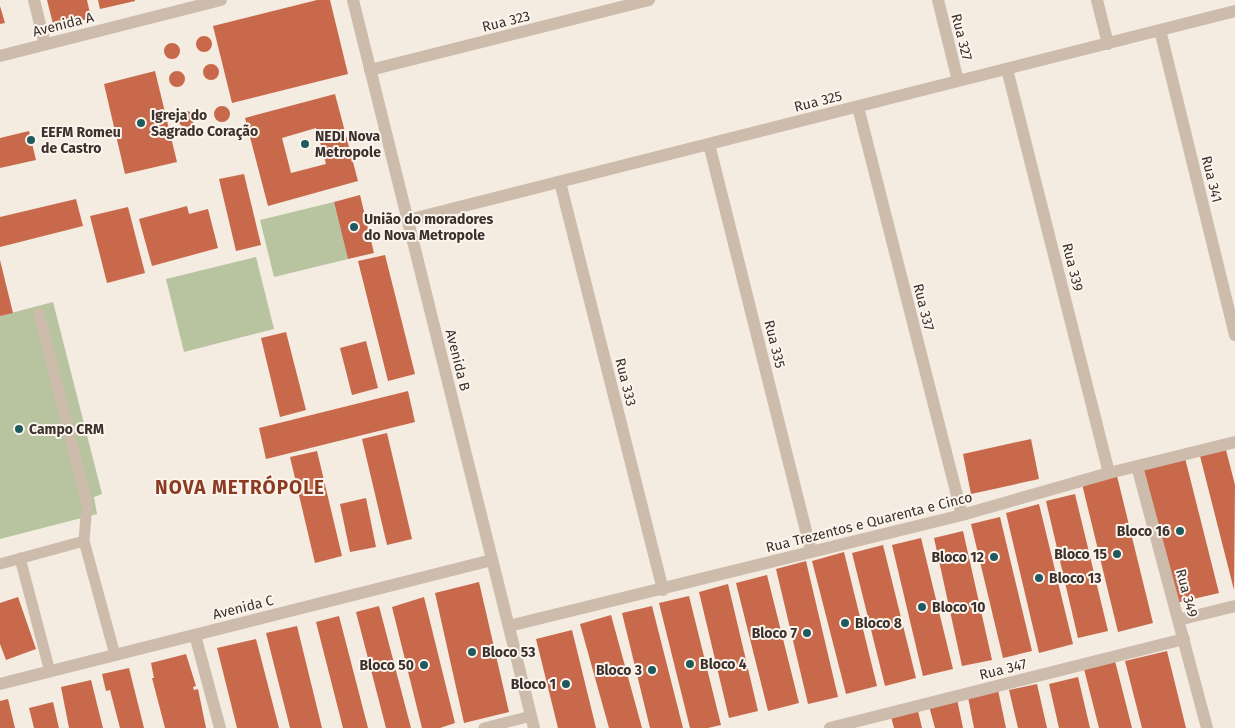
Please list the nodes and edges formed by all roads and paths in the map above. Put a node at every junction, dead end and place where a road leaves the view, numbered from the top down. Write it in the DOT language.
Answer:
graph roads {
  1 [pos="34,0"];
  2 [pos="221,0"];
  3 [pos="353,0"];
  4 [pos="649,0"];
  5 [pos="938,0"];
  6 [pos="1097,0"];
  7 [pos="1235,11"];
  8 [pos="1160,30"];
  9 [pos="45,44"];
  10 [pos="1108,44"];
  11 [pos="0,56"];
  12 [pos="1007,69"];
  13 [pos="370,70"];
  14 [pos="958,81"];
  15 [pos="858,107"];
  16 [pos="709,144"];
  17 [pos="560,182"];
  18 [pos="408,220"];
  19 [pos="39,314"];
  20 [pos="1235,335"];
  21 [pos="1235,442"];
  22 [pos="1137,466"];
  23 [pos="1109,473"];
  24 [pos="962,515"];
  25 [pos="84,541"];
  26 [pos="811,552"];
  27 [pos="20,558"];
  28 [pos="492,560"];
  29 [pos="0,564"];
  30 [pos="663,590"];
  31 [pos="1235,606"];
  32 [pos="1178,620"];
  33 [pos="509,626"];
  34 [pos="195,635"];
  35 [pos="1184,639"];
  36 [pos="115,655"];
  37 [pos="50,672"];
  38 [pos="0,684"];
  39 [pos="533,722"];
  40 [pos="220,728"];
  41 [pos="484,728"];
  42 [pos="830,728"];
  43 [pos="1207,728"];
  1 -- 9 [label="street"];
  2 -- 9 [label="street, Avenida A"];
  3 -- 13 [label="street, Avenida B"];
  4 -- 13 [label="street, Rua 323"];
  5 -- 14 [label="street, Rua 327"];
  6 -- 10 [label="street"];
  7 -- 8 [label="street, Rua 325"];
  8 -- 10 [label="street, Rua 325"];
  8 -- 20 [label="street, Rua 341"];
  9 -- 11 [label="street, Avenida A"];
  10 -- 12 [label="street, Rua 325"];
  12 -- 14 [label="street, Rua 325"];
  12 -- 23 [label="street, Rua 339"];
  13 -- 18 [label="street, Avenida B"];
  14 -- 15 [label="street, Rua 325"];
  15 -- 16 [label="street, Rua 325"];
  15 -- 24 [label="street, Rua 337"];
  16 -- 17 [label="street, Rua 325"];
  16 -- 26 [label="street, Rua 335"];
  17 -- 18 [label="street, Rua 325"];
  17 -- 30 [label="street, Rua 333"];
  18 -- 28 [label="street, Avenida B"];
  19 -- 25 [label="lane"];
  21 -- 22 [label="street, Rua Trezentos e Quarenta e Cinco"];
  22 -- 23 [label="street, Rua Trezentos e Quarenta e Cinco"];
  22 -- 32 [label="street, Rua 349"];
  23 -- 24 [label="street, Rua Trezentos e Quarenta e Cinco"];
  24 -- 26 [label="street, Rua Trezentos e Quarenta e Cinco"];
  25 -- 27 [label="lane"];
  25 -- 36 [label="lane"];
  26 -- 30 [label="street, Rua Trezentos e Quarenta e Cinco"];
  27 -- 29 [label="lane"];
  27 -- 37 [label="lane"];
  28 -- 33 [label="street, Avenida B"];
  28 -- 34 [label="street, Avenida C"];
  30 -- 33 [label="street, Rua Trezentos e Quarenta e Cinco"];
  31 -- 32 [label="street"];
  32 -- 35 [label="street, Rua 349"];
  33 -- 39 [label="street, Avenida B"];
  34 -- 36 [label="street, Avenida C"];
  34 -- 40 [label="street"];
  35 -- 42 [label="street, Rua 347"];
  35 -- 43 [label="street, Rua 349"];
  36 -- 37 [label="street, Avenida C"];
  37 -- 38 [label="street, Avenida C"];
  39 -- 41 [label="lane"];
}
